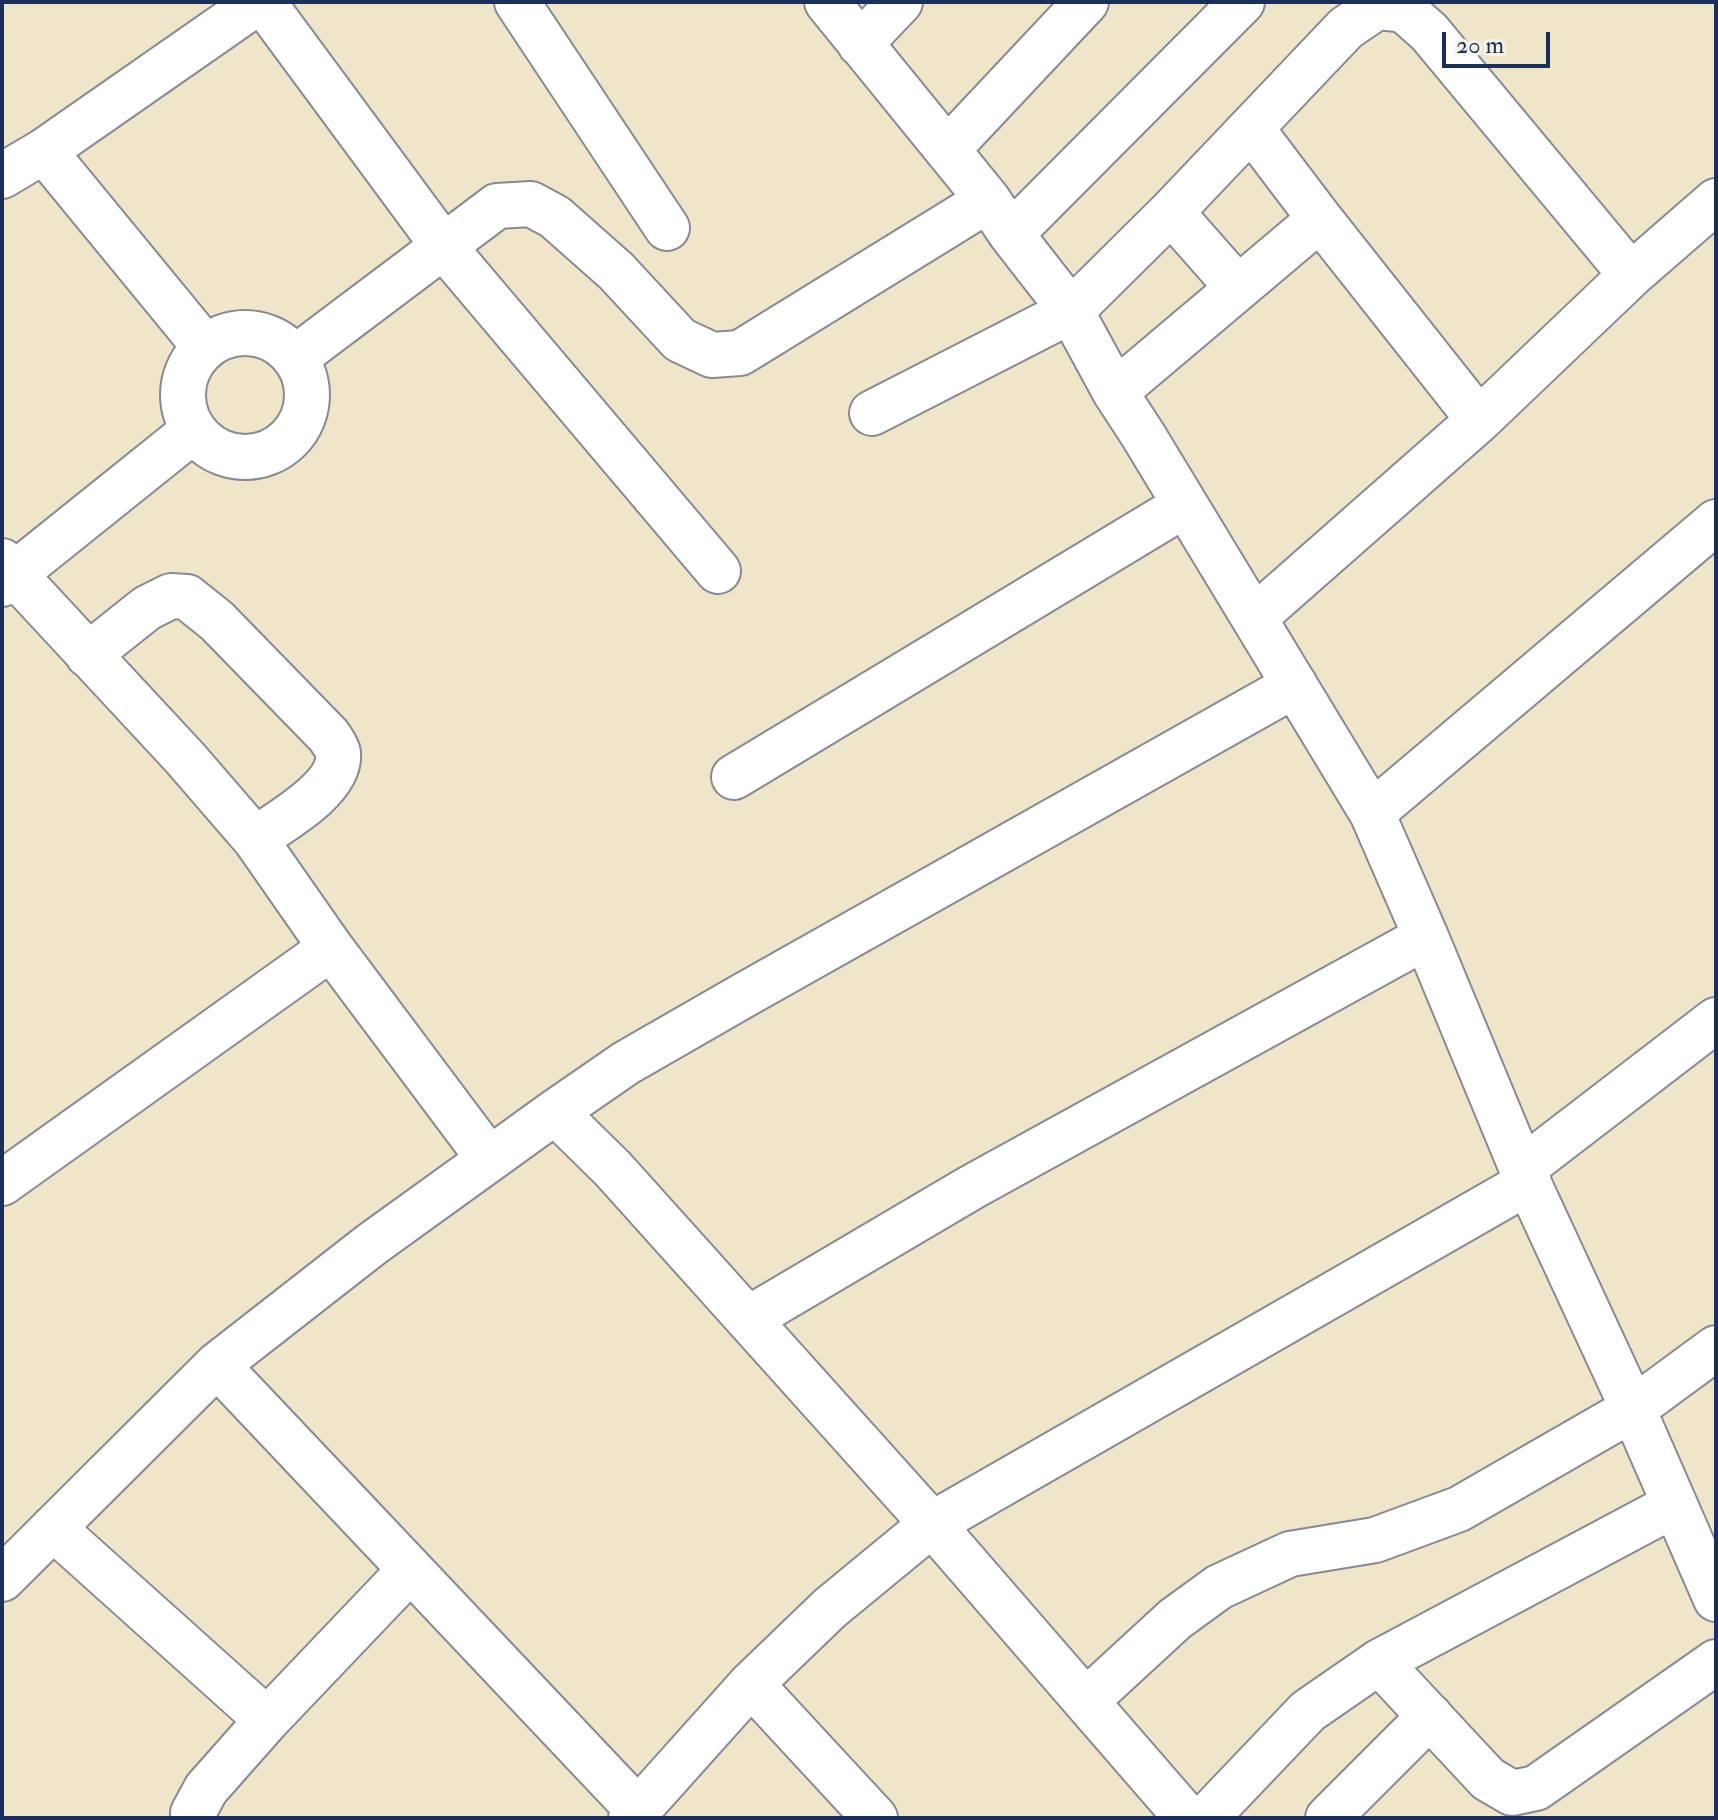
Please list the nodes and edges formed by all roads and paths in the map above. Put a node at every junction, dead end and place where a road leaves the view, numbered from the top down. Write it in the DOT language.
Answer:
graph roads {
  1 [pos="260,2"];
  2 [pos="517,2"];
  3 [pos="827,2"];
  4 [pos="900,2"];
  5 [pos="1086,2"];
  6 [pos="1242,2"];
  7 [pos="860,44"];
  8 [pos="1251,128"];
  9 [pos="947,150"];
  10 [pos="44,151"];
  11 [pos="2,176"];
  12 [pos="1716,201"];
  13 [pos="1171,212"];
  14 [pos="999,217"];
  15 [pos="1320,219"];
  16 [pos="667,228"];
  17 [pos="444,247"];
  18 [pos="1631,275"];
  19 [pos="1238,288"];
  20 [pos="1071,311"];
  21 [pos="205,347"];
  22 [pos="295,358"];
  23 [pos="1115,392"];
  24 [pos="872,413"];
  25 [pos="1479,420"];
  26 [pos="194,430"];
  27 [pos="1185,505"];
  28 [pos="1716,522"];
  29 [pos="718,571"];
  30 [pos="6,573"];
  31 [pos="1254,618"];
  32 [pos="88,655"];
  33 [pos="1295,685"];
  34 [pos="734,777"];
  35 [pos="1372,813"];
  36 [pos="255,839"];
  37 [pos="1426,937"];
  38 [pos="331,948"];
  39 [pos="1716,1020"];
  40 [pos="555,1112"];
  41 [pos="489,1159"];
  42 [pos="1526,1176"];
  43 [pos="2,1183"];
  44 [pos="748,1319"];
  45 [pos="1716,1348"];
  46 [pos="217,1365"];
  47 [pos="1633,1409"];
  48 [pos="1674,1505"];
  49 [pos="932,1524"];
  50 [pos="53,1528"];
  51 [pos="410,1570"];
  52 [pos="2,1579"];
  53 [pos="1716,1599"];
  54 [pos="1379,1662"];
  55 [pos="1716,1662"];
  56 [pos="751,1684"];
  57 [pos="1086,1701"];
  58 [pos="1430,1716"];
  59 [pos="267,1720"];
  60 [pos="635,1814"];
  61 [pos="195,1818"];
  62 [pos="875,1818"];
  63 [pos="1187,1818"];
  64 [pos="1206,1818"];
  65 [pos="1328,1818"];
  1 -- 10 [label="street"];
  1 -- 17 [label="street"];
  2 -- 16 [label="street"];
  3 -- 7 [label="street"];
  4 -- 7 [label="street"];
  5 -- 9 [label="street"];
  6 -- 14 [label="street"];
  7 -- 9 [label="street"];
  8 -- 13 [label="street"];
  8 -- 15 [label="street"];
  8 -- 18 [label="street"];
  9 -- 14 [label="street"];
  10 -- 11 [label="street"];
  10 -- 21 [label="street"];
  12 -- 18 [label="street"];
  13 -- 19 [label="street"];
  13 -- 20 [label="street"];
  14 -- 17 [label="street"];
  14 -- 20 [label="street"];
  15 -- 19 [label="street"];
  15 -- 25 [label="street"];
  17 -- 22 [label="street"];
  17 -- 29 [label="street"];
  18 -- 25 [label="street"];
  19 -- 23 [label="street"];
  20 -- 23 [label="street"];
  20 -- 24 [label="street"];
  21 -- 22 [label="street"];
  21 -- 26 [label="street"];
  22 -- 26 [label="street"];
  23 -- 27 [label="street"];
  25 -- 31 [label="street"];
  26 -- 30 [label="street"];
  27 -- 31 [label="street"];
  27 -- 34 [label="street"];
  28 -- 35 [label="street"];
  30 -- 32 [label="street"];
  31 -- 33 [label="street"];
  32 -- 36 [label="street"];
  32 -- 36 [label="street"];
  33 -- 35 [label="street"];
  33 -- 40 [label="street"];
  35 -- 37 [label="street"];
  36 -- 38 [label="street"];
  37 -- 42 [label="street"];
  37 -- 44 [label="street"];
  38 -- 41 [label="street"];
  38 -- 43 [label="street"];
  39 -- 42 [label="street"];
  40 -- 41 [label="street"];
  40 -- 44 [label="street"];
  41 -- 46 [label="street"];
  42 -- 47 [label="street"];
  42 -- 49 [label="street"];
  44 -- 49 [label="street"];
  45 -- 47 [label="street"];
  46 -- 50 [label="street"];
  46 -- 51 [label="street"];
  47 -- 48 [label="street"];
  47 -- 57 [label="street"];
  48 -- 53 [label="street"];
  48 -- 54 [label="street"];
  49 -- 56 [label="street"];
  49 -- 57 [label="street"];
  50 -- 52 [label="street"];
  50 -- 59 [label="street"];
  51 -- 59 [label="street"];
  51 -- 60 [label="street"];
  54 -- 58 [label="street"];
  54 -- 64 [label="street"];
  55 -- 58 [label="street"];
  56 -- 60 [label="street"];
  56 -- 62 [label="street"];
  57 -- 63 [label="street"];
  58 -- 65 [label="street"];
  59 -- 61 [label="street"];
}
